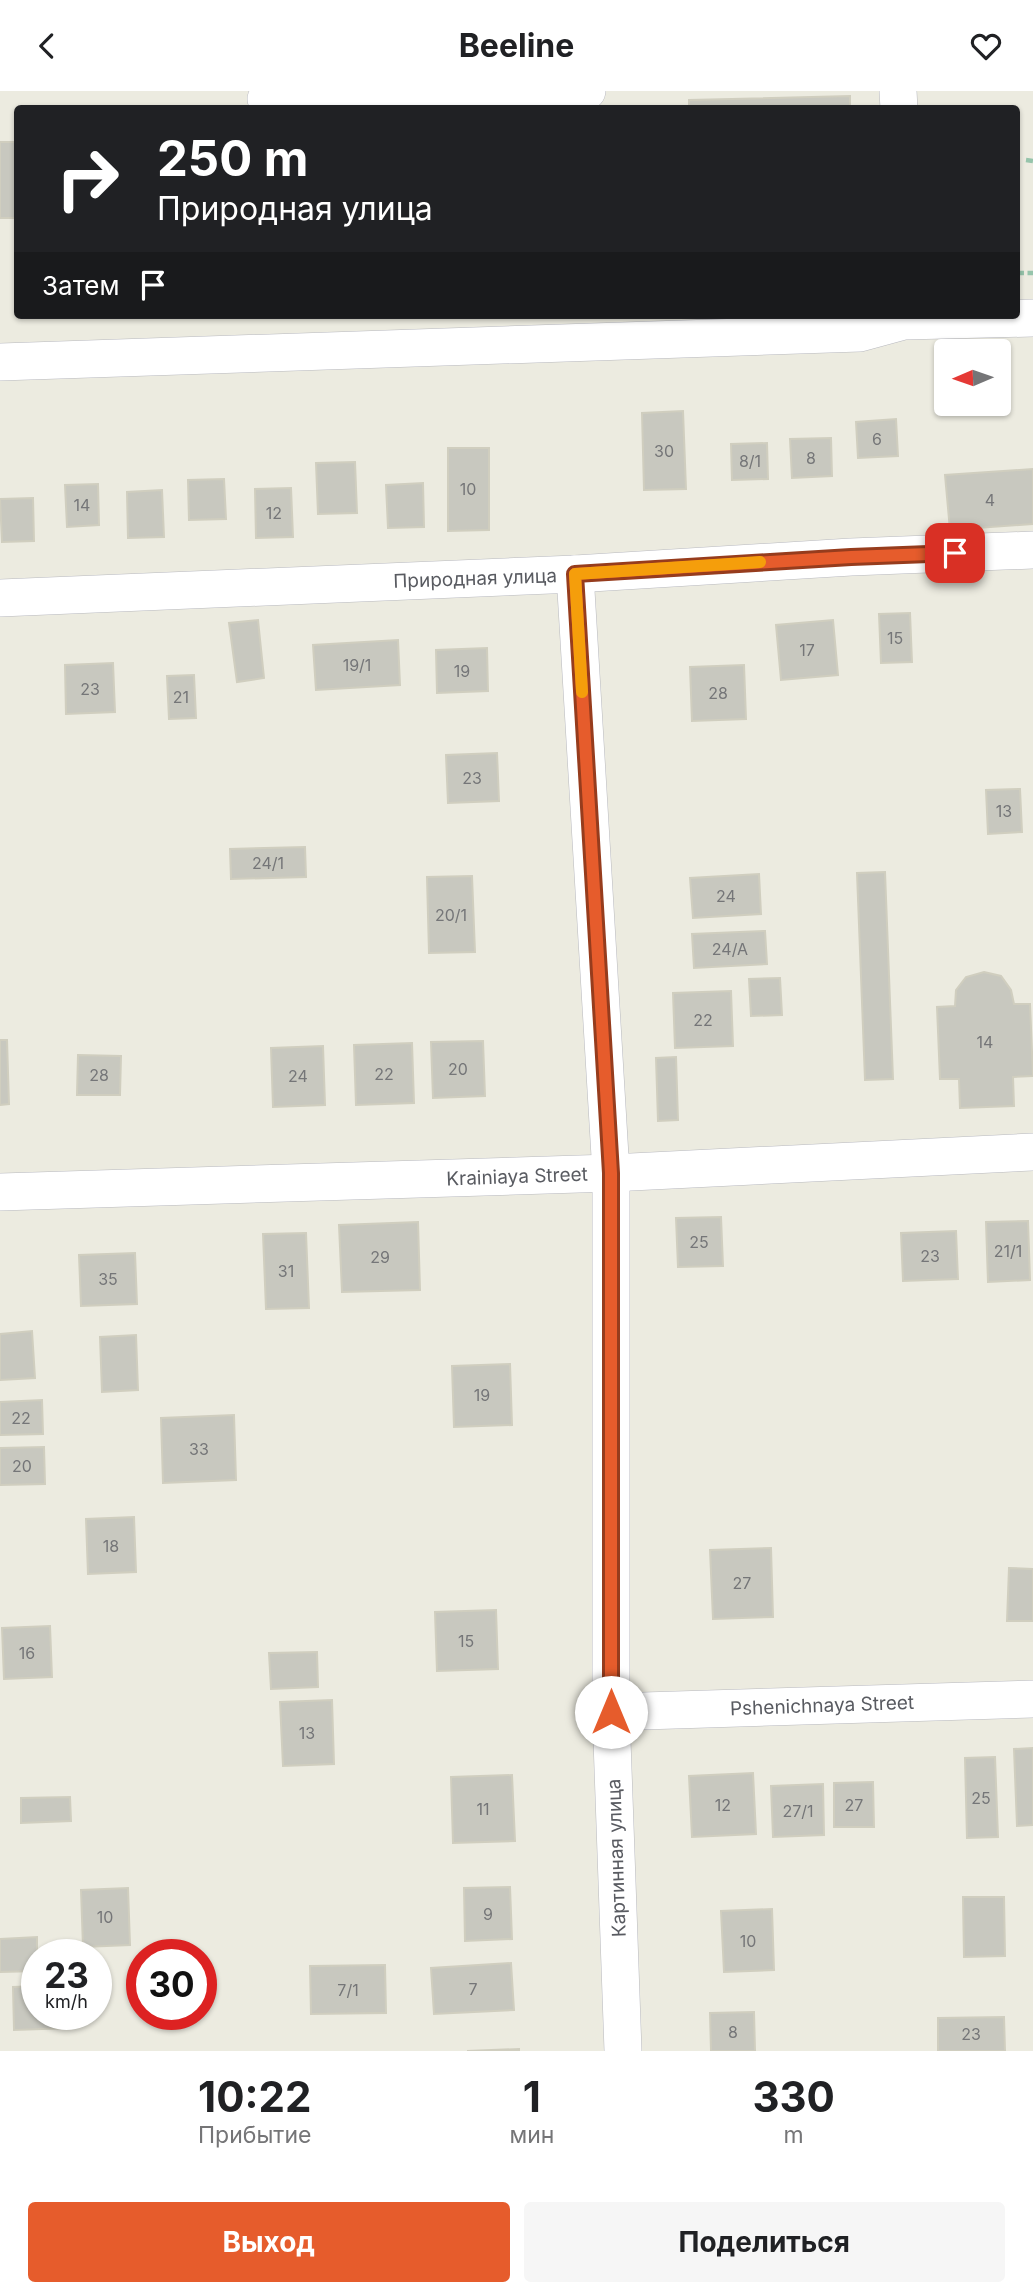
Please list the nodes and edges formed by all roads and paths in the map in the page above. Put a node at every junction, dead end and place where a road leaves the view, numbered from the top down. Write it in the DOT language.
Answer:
graph roads {
  1 [pos="587,91"];
  2 [pos="452,92"];
  3 [pos="266,99"];
  4 [pos="1026,160"];
  5 [pos="1033,161"];
  6 [pos="901,319"];
  7 [pos="0,362"];
  8 [pos="1033,550"];
  9 [pos="575,574"];
  10 [pos="0,598"];
  11 [pos="1033,1152"];
  12 [pos="611,1173"];
  13 [pos="0,1192"];
  14 [pos="1033,1699"];
  15 [pos="611,1712"];
  16 [pos="623,2051"];
  1 -- 2 [label="street"];
  2 -- 3 [label="street"];
  4 -- 5 [label="path"];
  6 -- 7 [label="street"];
  8 -- 9 [label="street, Природная улица"];
  9 -- 10 [label="street, Природная улица"];
  9 -- 12 [label="street, Картинная улица"];
  11 -- 12 [label="street, Krainiaya Street"];
  12 -- 13 [label="street, Krainiaya Street"];
  12 -- 15 [label="street, Картинная улица"];
  14 -- 15 [label="street, Pshenichnaya Street"];
  15 -- 16 [label="street, Картинная улица"];
}
